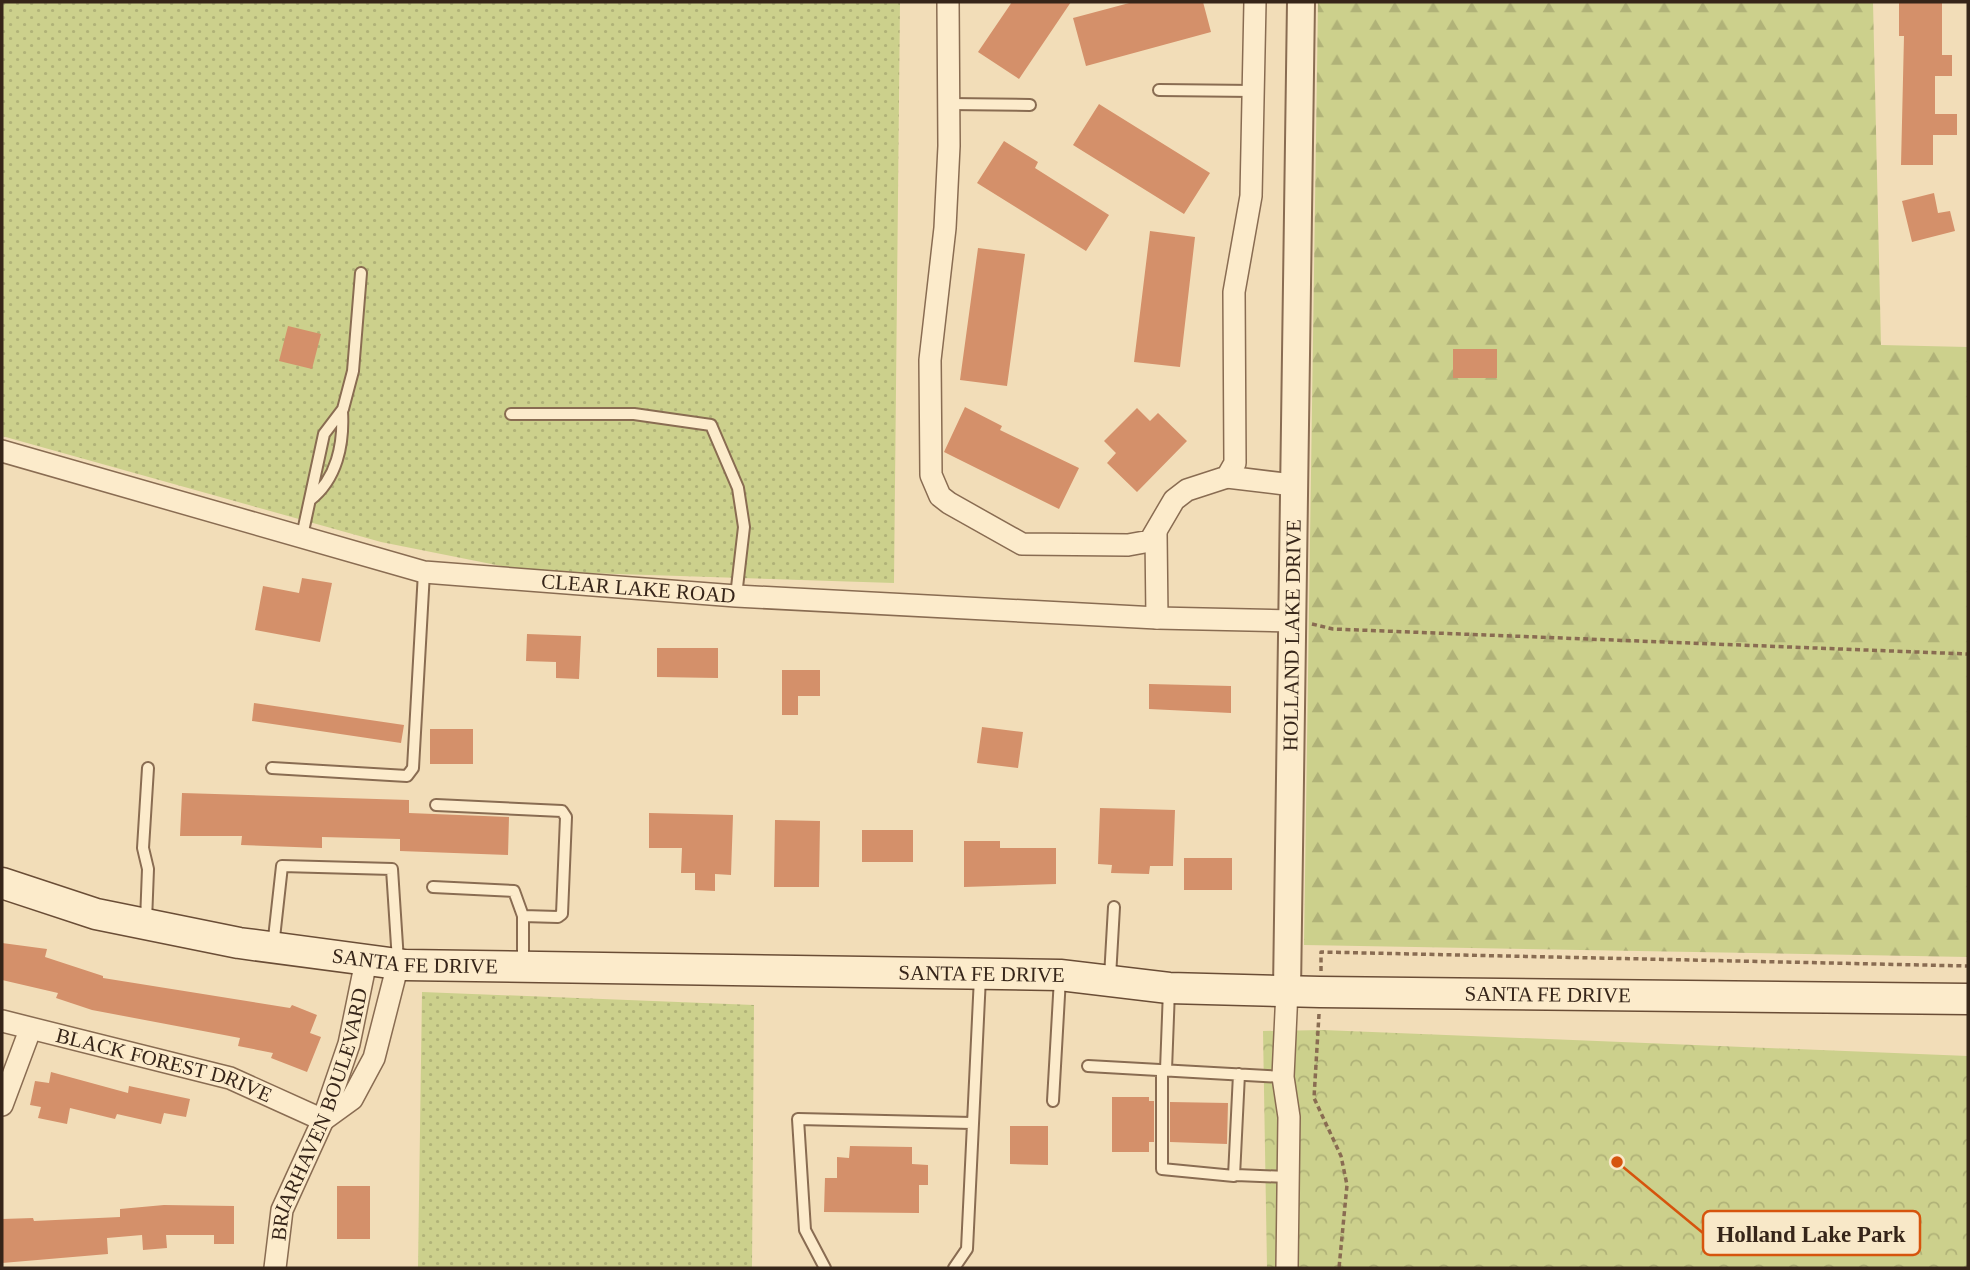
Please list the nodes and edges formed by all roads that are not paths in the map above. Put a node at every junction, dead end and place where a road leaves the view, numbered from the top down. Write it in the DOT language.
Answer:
graph roads {
  1 [pos="948,2"];
  2 [pos="1255,2"];
  3 [pos="1301,2"];
  4 [pos="1159,90"];
  5 [pos="1254,91"];
  6 [pos="949,104"];
  7 [pos="1030,105"];
  8 [pos="361,273"];
  9 [pos="342,411"];
  10 [pos="511,414"];
  11 [pos="2,450"];
  12 [pos="1227,477"];
  13 [pos="1293,485"];
  14 [pos="310,500"];
  15 [pos="1156,534"];
  16 [pos="302,536"];
  17 [pos="424,572"];
  18 [pos="736,596"];
  19 [pos="1157,618"];
  20 [pos="1293,621"];
  21 [pos="148,768"];
  22 [pos="272,768"];
  23 [pos="436,805"];
  24 [pos="2,883"];
  25 [pos="433,887"];
  26 [pos="1114,907"];
  27 [pos="523,916"];
  28 [pos="146,924"];
  29 [pos="273,948"];
  30 [pos="366,961"];
  31 [pos="398,964"];
  32 [pos="523,967"];
  33 [pos="980,974"];
  34 [pos="1060,975"];
  35 [pos="1110,980"];
  36 [pos="1169,988"];
  37 [pos="1287,990"];
  38 [pos="1968,999"];
  39 [pos="2,1021"];
  40 [pos="30,1030"];
  41 [pos="1088,1066"];
  42 [pos="1164,1070"];
  43 [pos="1239,1074"];
  44 [pos="1283,1077"];
  45 [pos="1053,1101"];
  46 [pos="2,1105"];
  47 [pos="323,1120"];
  48 [pos="972,1123"];
  49 [pos="1236,1175"];
  50 [pos="1288,1177"];
  51 [pos="275,1268"];
  52 [pos="825,1268"];
  53 [pos="954,1268"];
  54 [pos="1287,1268"];
  1 -- 6 [label="street"];
  2 -- 5 [label="street"];
  3 -- 13 [label="street, HOLLAND LAKE DRIVE"];
  4 -- 5 [label="lane"];
  5 -- 12 [label="street"];
  6 -- 7 [label="lane"];
  6 -- 15 [label="street"];
  8 -- 9 [label="lane"];
  9 -- 14 [label="lane"];
  9 -- 14 [label="lane"];
  10 -- 18 [label="lane"];
  11 -- 16 [label="street, CLEAR LAKE ROAD"];
  12 -- 13 [label="street"];
  12 -- 15 [label="street"];
  13 -- 20 [label="street, HOLLAND LAKE DRIVE"];
  14 -- 16 [label="lane"];
  15 -- 19 [label="street"];
  16 -- 17 [label="street, CLEAR LAKE ROAD"];
  17 -- 18 [label="street, CLEAR LAKE ROAD"];
  17 -- 22 [label="lane"];
  18 -- 19 [label="street, CLEAR LAKE ROAD"];
  19 -- 20 [label="street, CLEAR LAKE ROAD"];
  20 -- 37 [label="street, HOLLAND LAKE DRIVE"];
  21 -- 28 [label="lane"];
  23 -- 27 [label="lane"];
  24 -- 28 [label="main road, SANTA FE DRIVE"];
  25 -- 27 [label="lane"];
  26 -- 35 [label="lane"];
  27 -- 32 [label="lane"];
  28 -- 29 [label="main road, SANTA FE DRIVE"];
  29 -- 30 [label="main road, SANTA FE DRIVE"];
  29 -- 31 [label="lane"];
  30 -- 31 [label="main road, SANTA FE DRIVE"];
  30 -- 47 [label="street, BRIARHAVEN BOULEVARD"];
  31 -- 32 [label="main road, SANTA FE DRIVE"];
  31 -- 47 [label="street"];
  32 -- 33 [label="main road, SANTA FE DRIVE"];
  33 -- 34 [label="main road, SANTA FE DRIVE"];
  33 -- 48 [label="lane"];
  34 -- 35 [label="main road, SANTA FE DRIVE"];
  34 -- 45 [label="lane"];
  35 -- 36 [label="main road, SANTA FE DRIVE"];
  36 -- 37 [label="main road, SANTA FE DRIVE"];
  36 -- 42 [label="lane"];
  37 -- 38 [label="main road, SANTA FE DRIVE"];
  37 -- 44 [label="street, HOLLAND LAKE DRIVE"];
  39 -- 40 [label="street, BLACK FOREST DRIVE"];
  40 -- 46 [label="street"];
  40 -- 47 [label="street, BLACK FOREST DRIVE"];
  41 -- 42 [label="lane"];
  42 -- 43 [label="lane"];
  42 -- 49 [label="lane"];
  43 -- 44 [label="lane"];
  43 -- 49 [label="lane"];
  44 -- 50 [label="street, HOLLAND LAKE DRIVE"];
  47 -- 51 [label="street, BRIARHAVEN BOULEVARD"];
  48 -- 52 [label="lane"];
  48 -- 53 [label="lane"];
  49 -- 50 [label="lane"];
  50 -- 54 [label="street, HOLLAND LAKE DRIVE"];
}
